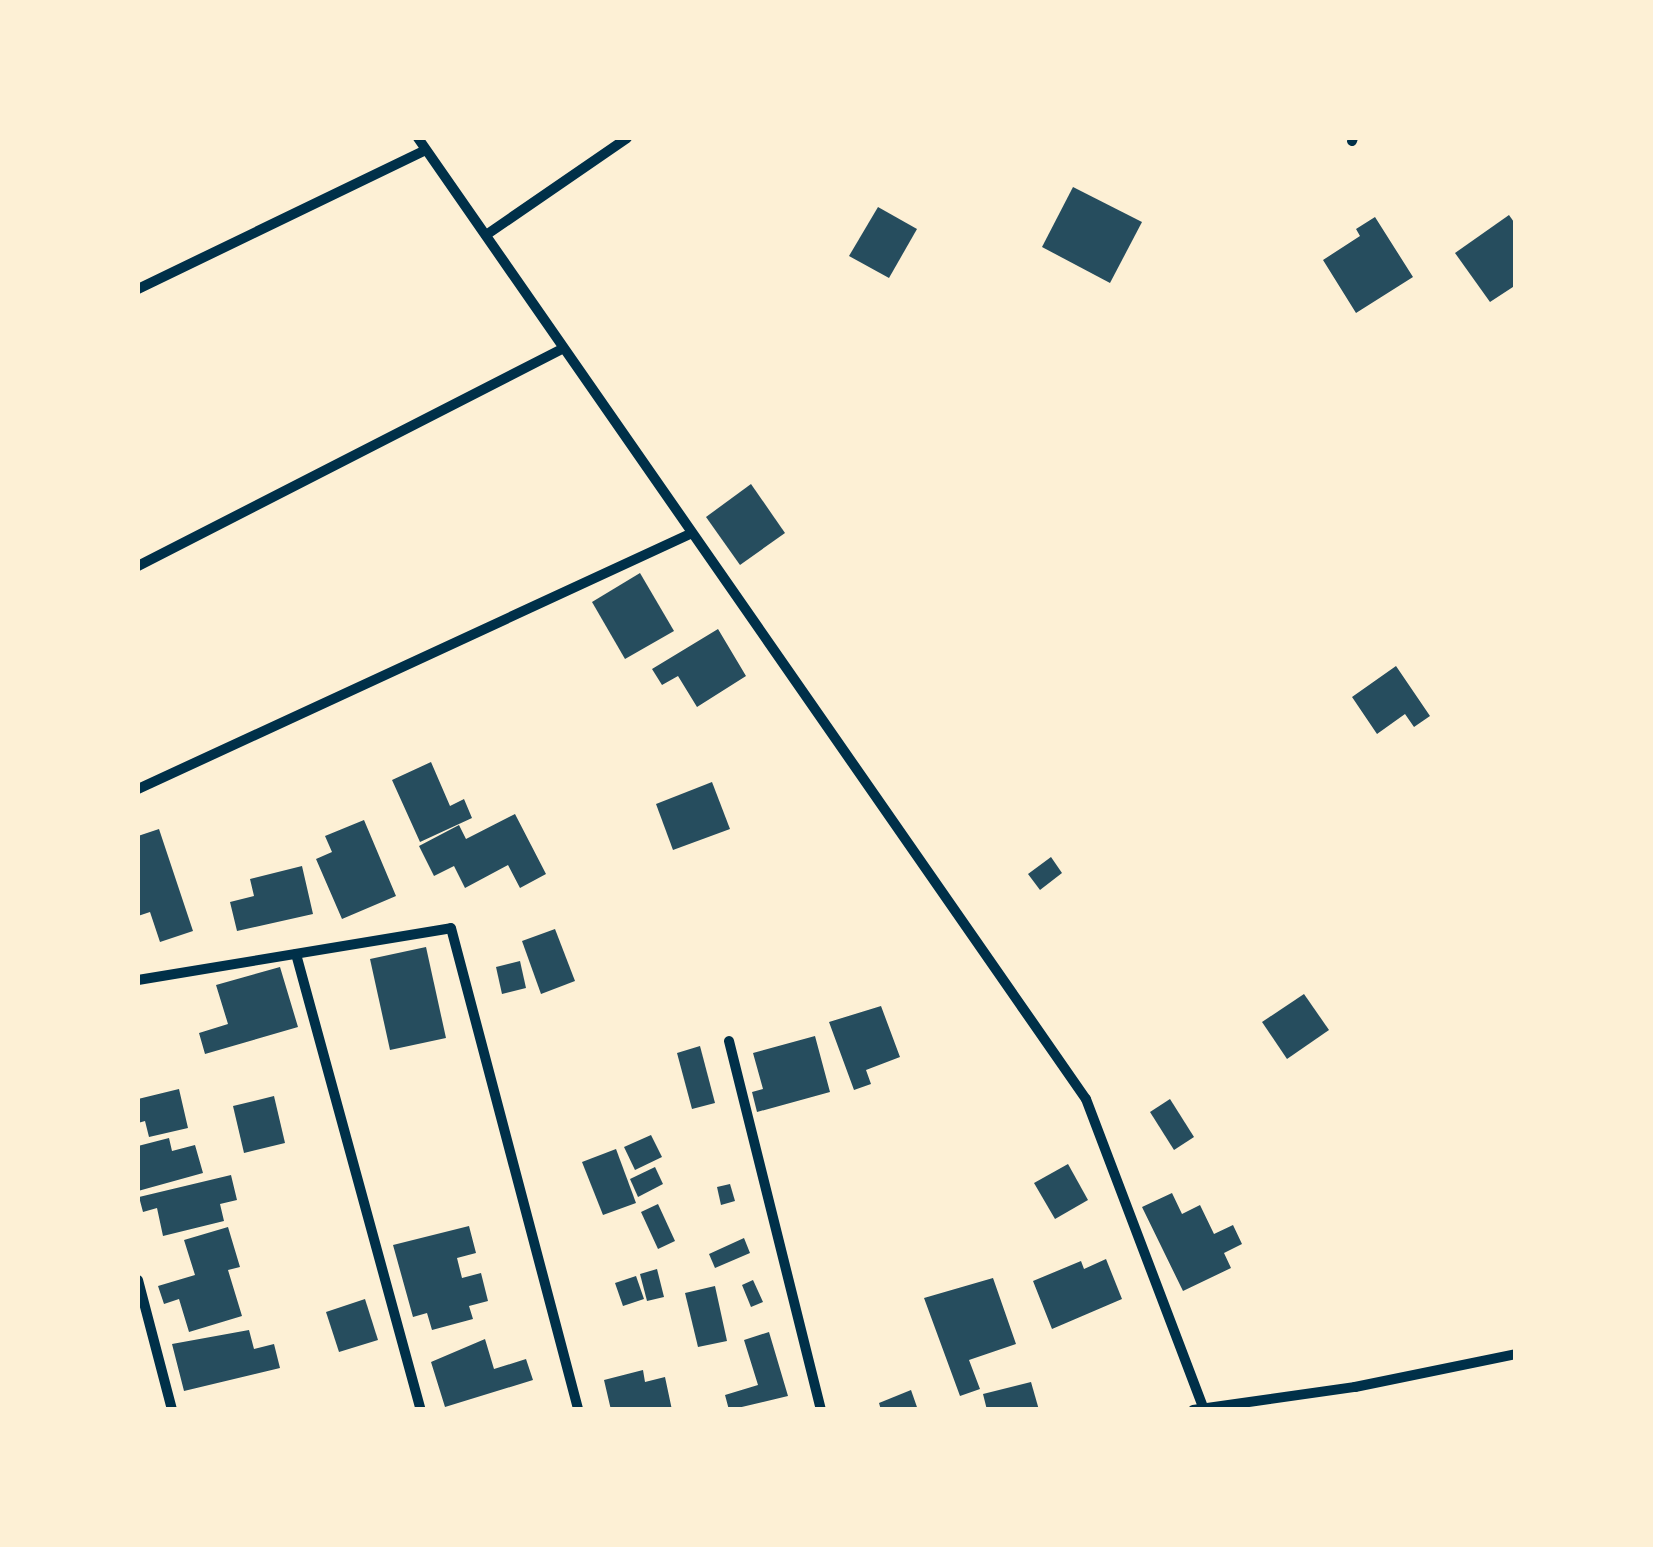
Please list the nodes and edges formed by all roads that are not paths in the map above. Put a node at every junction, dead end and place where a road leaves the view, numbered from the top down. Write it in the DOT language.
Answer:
graph roads {
  1 [pos="418,138"];
  2 [pos="627,138"];
  3 [pos="425,150"];
  4 [pos="486,235"];
  5 [pos="138,289"];
  6 [pos="562,349"];
  7 [pos="690,534"];
  8 [pos="138,566"];
  9 [pos="138,789"];
  10 [pos="296,954"];
  11 [pos="138,980"];
  12 [pos="728,1041"];
  13 [pos="138,1280"];
  14 [pos="1516,1354"];
  15 [pos="1200,1408"];
  16 [pos="172,1410"];
  17 [pos="421,1410"];
  18 [pos="578,1410"];
  19 [pos="821,1410"];
  1 -- 3 [label="street"];
  2 -- 4 [label="street"];
  3 -- 4 [label="street"];
  3 -- 5 [label="street"];
  4 -- 6 [label="street"];
  6 -- 7 [label="street"];
  6 -- 8 [label="street"];
  7 -- 9 [label="street"];
  7 -- 15 [label="street"];
  10 -- 11 [label="street"];
  10 -- 17 [label="street"];
  10 -- 18 [label="street"];
  12 -- 19 [label="street"];
  13 -- 16 [label="street"];
  14 -- 15 [label="street"];
}
